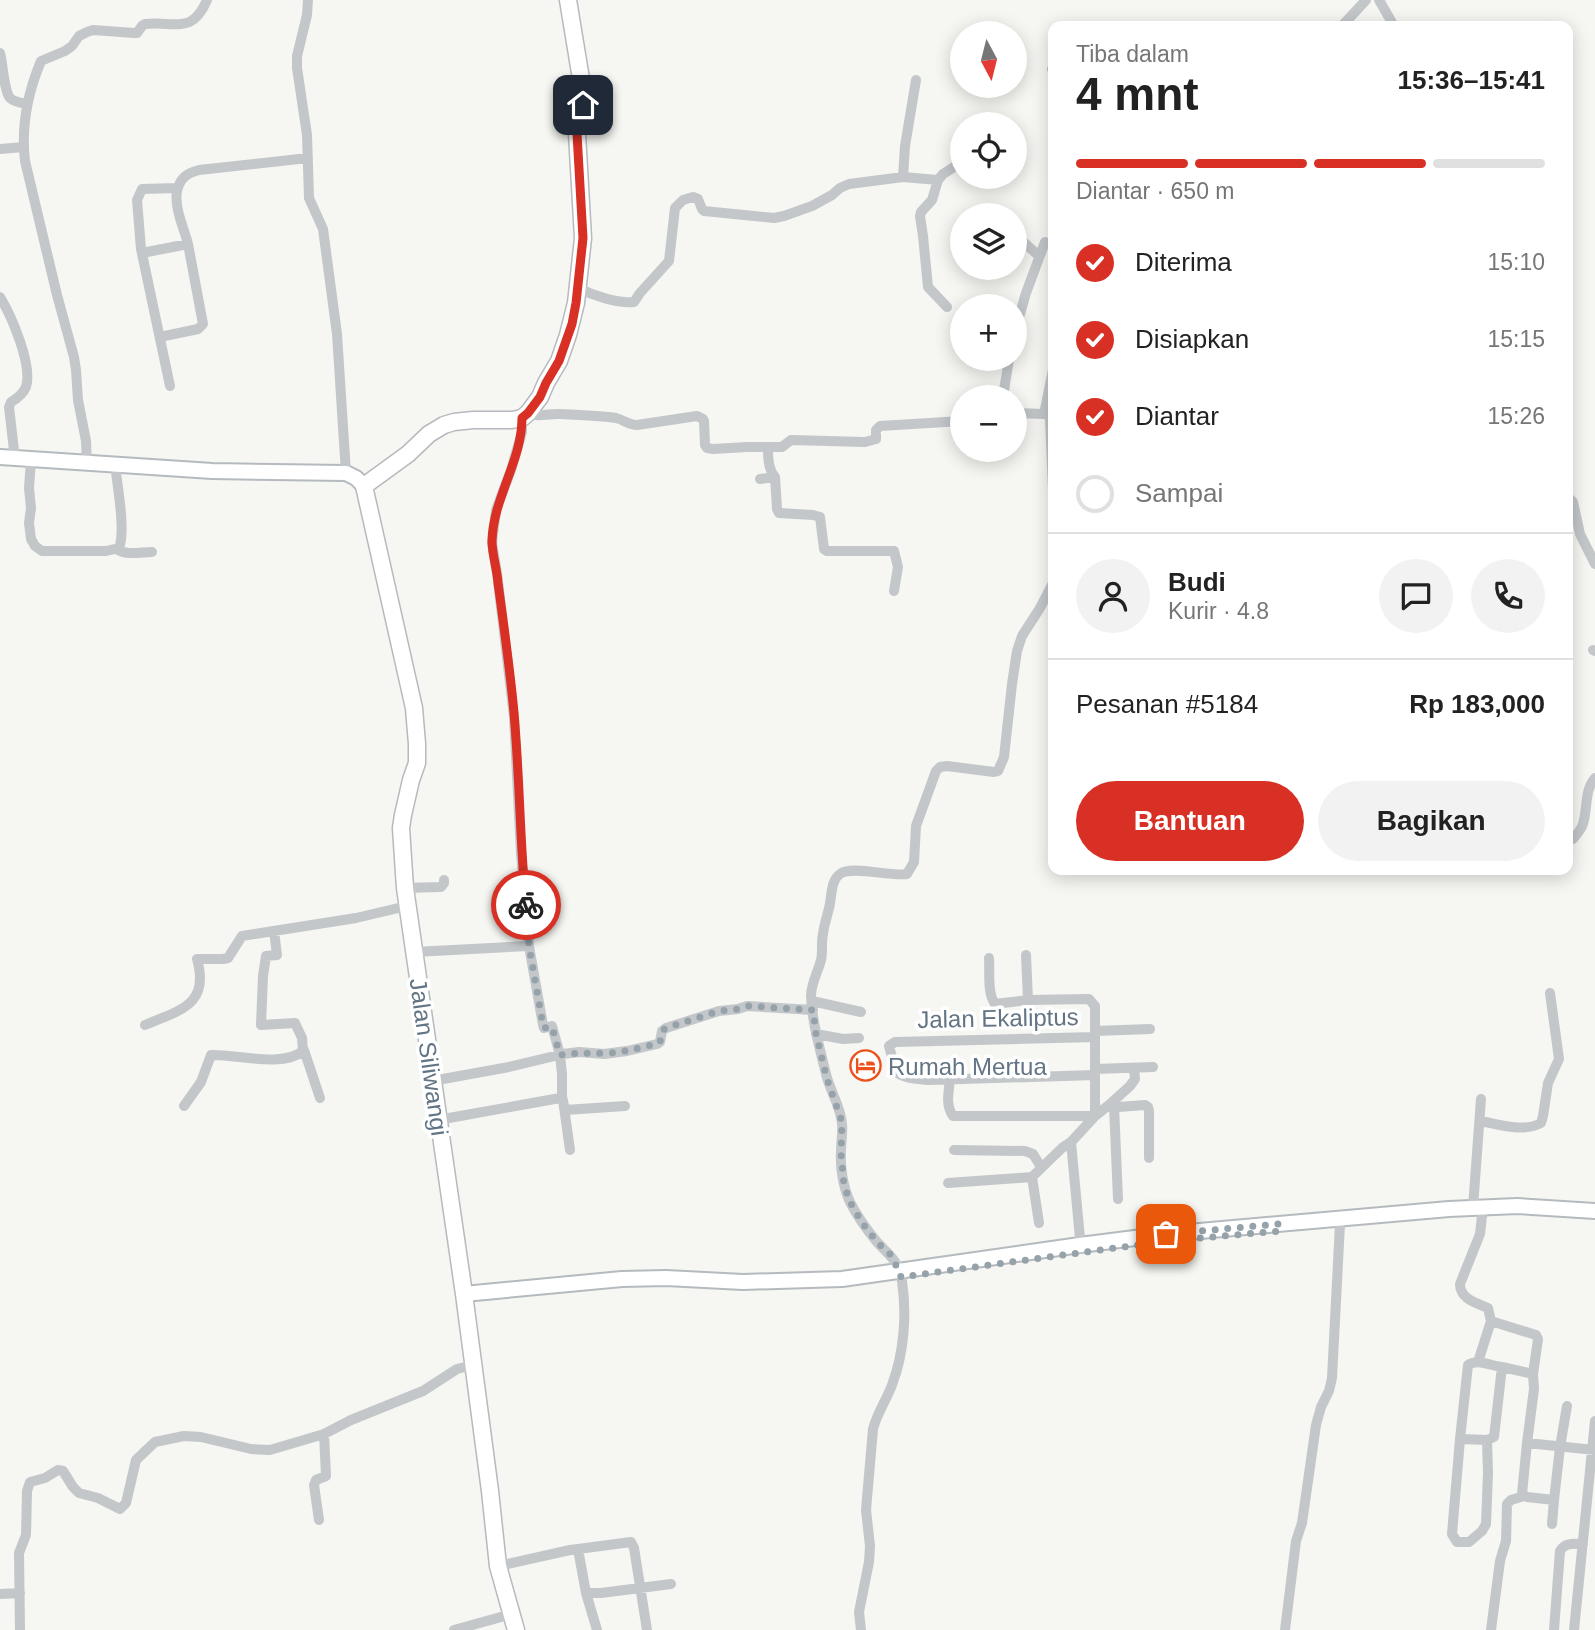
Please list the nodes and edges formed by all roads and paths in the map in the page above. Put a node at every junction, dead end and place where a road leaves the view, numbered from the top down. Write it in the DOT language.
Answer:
graph roads {
  1 [pos="207,0"];
  2 [pos="308,0"];
  3 [pos="568,0"];
  4 [pos="1366,0"];
  5 [pos="1379,0"];
  6 [pos="1347,21"];
  7 [pos="1391,21"];
  8 [pos="0,53"];
  9 [pos="916,80"];
  10 [pos="27,104"];
  11 [pos="24,147"];
  12 [pos="0,149"];
  13 [pos="307,158"];
  14 [pos="950,170"];
  15 [pos="903,177"];
  16 [pos="937,180"];
  17 [pos="178,188"];
  18 [pos="1045,242"];
  19 [pos="188,244"];
  20 [pos="1027,245"];
  21 [pos="142,253"];
  22 [pos="1039,256"];
  23 [pos="578,288"];
  24 [pos="1026,294"];
  25 [pos="0,297"];
  26 [pos="947,307"];
  27 [pos="160,337"];
  28 [pos="170,386"];
  29 [pos="1048,394"];
  30 [pos="1027,413"];
  31 [pos="1044,414"];
  32 [pos="525,415"];
  33 [pos="1048,415"];
  34 [pos="950,422"];
  35 [pos="768,447"];
  36 [pos="7,458"];
  37 [pos="31,460"];
  38 [pos="88,464"];
  39 [pos="115,464"];
  40 [pos="346,472"];
  41 [pos="775,477"];
  42 [pos="760,479"];
  43 [pos="363,486"];
  44 [pos="1573,502"];
  45 [pos="117,549"];
  46 [pos="152,552"];
  47 [pos="1595,564"];
  48 [pos="894,591"];
  49 [pos="1048,593"];
  50 [pos="1595,778"];
  51 [pos="1573,839"];
  52 [pos="444,880"];
  53 [pos="405,888"];
  54 [pos="407,906"];
  55 [pos="274,931"];
  56 [pos="529,946"];
  57 [pos="414,952"];
  58 [pos="1026,955"];
  59 [pos="989,958"];
  60 [pos="1550,992"];
  61 [pos="1028,1000"];
  62 [pos="813,1005"];
  63 [pos="861,1012"];
  64 [pos="145,1025"];
  65 [pos="1150,1029"];
  66 [pos="816,1034"];
  67 [pos="1095,1034"];
  68 [pos="859,1038"];
  69 [pos="304,1049"];
  70 [pos="560,1055"];
  71 [pos="1153,1067"];
  72 [pos="1134,1068"];
  73 [pos="1095,1072"];
  74 [pos="950,1079"];
  75 [pos="432,1081"];
  76 [pos="320,1098"];
  77 [pos="562,1098"];
  78 [pos="1481,1100"];
  79 [pos="625,1105"];
  80 [pos="184,1106"];
  81 [pos="1111,1106"];
  82 [pos="565,1110"];
  83 [pos="1095,1116"];
  84 [pos="438,1120"];
  85 [pos="1480,1121"];
  86 [pos="1071,1142"];
  87 [pos="570,1150"];
  88 [pos="954,1150"];
  89 [pos="1149,1158"];
  90 [pos="1041,1167"];
  91 [pos="1032,1177"];
  92 [pos="948,1182"];
  93 [pos="1118,1199"];
  94 [pos="1480,1209"];
  95 [pos="1595,1212"];
  96 [pos="1595,1219"];
  97 [pos="1039,1223"];
  98 [pos="1340,1224"];
  99 [pos="1279,1227"];
  100 [pos="1081,1248"];
  101 [pos="900,1274"];
  102 [pos="464,1296"];
  103 [pos="1491,1321"];
  104 [pos="1478,1362"];
  105 [pos="473,1365"];
  106 [pos="1502,1367"];
  107 [pos="1534,1374"];
  108 [pos="1567,1406"];
  109 [pos="1595,1421"];
  110 [pos="324,1434"];
  111 [pos="1460,1439"];
  112 [pos="1487,1440"];
  113 [pos="1527,1443"];
  114 [pos="1560,1447"];
  115 [pos="1594,1450"];
  116 [pos="1592,1481"];
  117 [pos="1524,1496"];
  118 [pos="1554,1500"];
  119 [pos="1590,1514"];
  120 [pos="319,1520"];
  121 [pos="1552,1524"];
  122 [pos="1583,1544"];
  123 [pos="578,1549"];
  124 [pos="498,1566"];
  125 [pos="1558,1575"];
  126 [pos="1579,1577"];
  127 [pos="671,1584"];
  128 [pos="641,1588"];
  129 [pos="20,1593"];
  130 [pos="586,1593"];
  131 [pos="0,1594"];
  132 [pos="1556,1609"];
  133 [pos="1575,1610"];
  134 [pos="514,1622"];
  135 [pos="20,1630"];
  136 [pos="454,1630"];
  137 [pos="597,1630"];
  138 [pos="647,1630"];
  139 [pos="861,1630"];
  140 [pos="1285,1630"];
  141 [pos="1492,1630"];
  142 [pos="1554,1630"];
  143 [pos="1574,1630"];
  1 -- 10 [label="street"];
  2 -- 13 [label="street"];
  3 -- 23 [label="main road"];
  4 -- 6 [label="street"];
  5 -- 7 [label="street"];
  8 -- 10 [label="street"];
  9 -- 15 [label="street"];
  10 -- 11 [label="street"];
  11 -- 12 [label="street"];
  11 -- 38 [label="street"];
  13 -- 17 [label="street"];
  13 -- 40 [label="street"];
  14 -- 16 [label="street"];
  15 -- 16 [label="street"];
  15 -- 23 [label="street"];
  16 -- 26 [label="street"];
  17 -- 19 [label="street"];
  17 -- 21 [label="street"];
  18 -- 22 [label="street"];
  19 -- 21 [label="street"];
  19 -- 27 [label="street"];
  20 -- 22 [label="street"];
  21 -- 27 [label="street"];
  22 -- 24 [label="street"];
  23 -- 32 [label="main road"];
  25 -- 36 [label="street"];
  27 -- 28 [label="street"];
  29 -- 31 [label="street"];
  30 -- 31 [label="street"];
  31 -- 33 [label="street"];
  32 -- 35 [label="street"];
  32 -- 43 [label="main road"];
  32 -- 56 [label="street"];
  34 -- 35 [label="street"];
  35 -- 41 [label="street"];
  36 -- 37 [label="street"];
  37 -- 38 [label="street"];
  37 -- 45 [label="street"];
  38 -- 39 [label="street"];
  39 -- 40 [label="street"];
  39 -- 45 [label="street"];
  40 -- 43 [label="street"];
  41 -- 42 [label="street"];
  41 -- 48 [label="street"];
  43 -- 53 [label="main road, Jalan Siliwangi"];
  44 -- 47 [label="street"];
  45 -- 46 [label="street"];
  49 -- 62 [label="street"];
  50 -- 51 [label="street"];
  52 -- 53 [label="street"];
  53 -- 54 [label="main road, Jalan Siliwangi"];
  54 -- 55 [label="street"];
  54 -- 57 [label="main road, Jalan Siliwangi"];
  55 -- 64 [label="street"];
  55 -- 69 [label="street"];
  56 -- 57 [label="street"];
  56 -- 70 [label="street"];
  57 -- 75 [label="main road, Jalan Siliwangi"];
  58 -- 61 [label="street"];
  59 -- 61 [label="street"];
  60 -- 85 [label="street"];
  61 -- 67 [label="street"];
  62 -- 63 [label="street"];
  62 -- 66 [label="street"];
  62 -- 70 [label="street"];
  65 -- 67 [label="street"];
  66 -- 68 [label="street"];
  66 -- 101 [label="street"];
  67 -- 73 [label="street"];
  67 -- 74 [label="street, Jalan Ekaliptus"];
  69 -- 76 [label="street"];
  69 -- 80 [label="street"];
  70 -- 75 [label="street"];
  70 -- 77 [label="street"];
  71 -- 72 [label="street"];
  72 -- 73 [label="street"];
  72 -- 81 [label="street"];
  73 -- 74 [label="street"];
  73 -- 83 [label="street"];
  74 -- 83 [label="street"];
  75 -- 84 [label="main road, Jalan Siliwangi"];
  77 -- 82 [label="street"];
  77 -- 84 [label="street"];
  78 -- 85 [label="street"];
  79 -- 82 [label="street"];
  81 -- 83 [label="street"];
  81 -- 89 [label="street"];
  81 -- 93 [label="street"];
  82 -- 87 [label="street"];
  83 -- 86 [label="street"];
  84 -- 102 [label="main road, Jalan Siliwangi"];
  85 -- 94 [label="street"];
  86 -- 90 [label="street"];
  86 -- 100 [label="street"];
  88 -- 90 [label="street"];
  90 -- 91 [label="street"];
  91 -- 92 [label="street"];
  91 -- 97 [label="street"];
  94 -- 95 [label="street"];
  94 -- 96 [label="street"];
  94 -- 98 [label="street"];
  94 -- 99 [label="street"];
  94 -- 103 [label="street"];
  98 -- 99 [label="street"];
  98 -- 140 [label="street"];
  99 -- 100 [label="street"];
  100 -- 101 [label="street"];
  101 -- 102 [label="street"];
  101 -- 139 [label="street"];
  102 -- 105 [label="main road, Jalan Siliwangi"];
  103 -- 104 [label="street"];
  103 -- 107 [label="street"];
  104 -- 106 [label="street"];
  104 -- 111 [label="street"];
  105 -- 110 [label="street"];
  105 -- 124 [label="main road, Jalan Siliwangi"];
  106 -- 107 [label="street"];
  106 -- 112 [label="street"];
  107 -- 113 [label="street"];
  108 -- 114 [label="street"];
  109 -- 115 [label="street"];
  110 -- 120 [label="street"];
  110 -- 129 [label="street"];
  111 -- 112 [label="street"];
  111 -- 112 [label="street"];
  113 -- 114 [label="street"];
  113 -- 117 [label="street"];
  114 -- 115 [label="street"];
  114 -- 118 [label="street"];
  115 -- 116 [label="street"];
  116 -- 119 [label="street"];
  117 -- 118 [label="street"];
  117 -- 141 [label="street"];
  118 -- 121 [label="street"];
  119 -- 122 [label="street"];
  122 -- 125 [label="street"];
  122 -- 126 [label="street"];
  123 -- 124 [label="street"];
  123 -- 128 [label="street"];
  123 -- 130 [label="street"];
  124 -- 134 [label="main road, Jalan Siliwangi"];
  125 -- 126 [label="street"];
  125 -- 132 [label="street"];
  126 -- 133 [label="street"];
  127 -- 128 [label="street"];
  128 -- 130 [label="street"];
  128 -- 138 [label="street"];
  129 -- 131 [label="street"];
  129 -- 135 [label="street"];
  130 -- 137 [label="street"];
  132 -- 133 [label="street"];
  132 -- 142 [label="street"];
  133 -- 143 [label="street"];
  134 -- 136 [label="street"];
}
